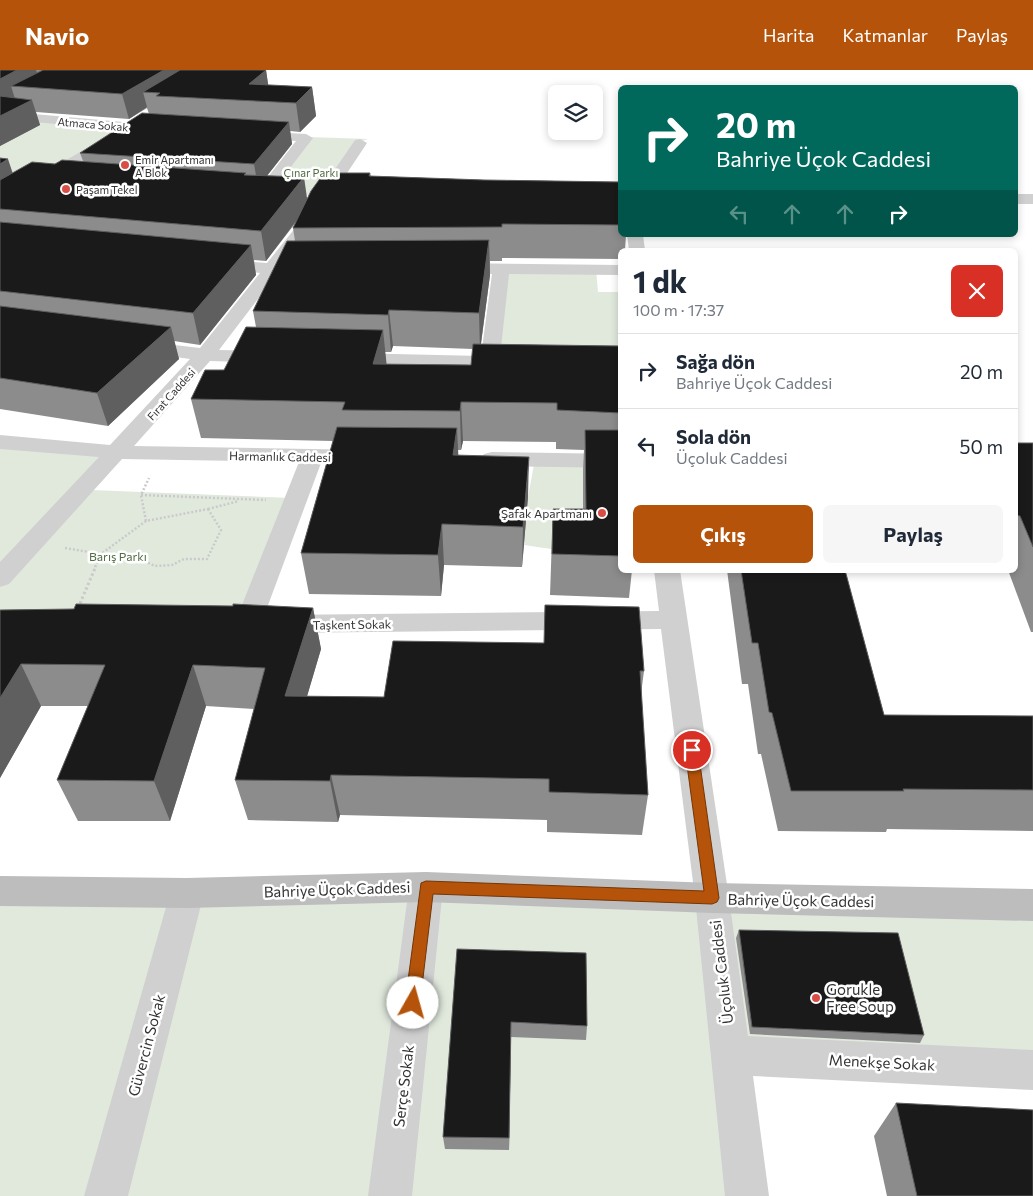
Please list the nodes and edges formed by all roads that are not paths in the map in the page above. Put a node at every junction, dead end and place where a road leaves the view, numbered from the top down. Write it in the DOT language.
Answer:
graph roads {
  1 [pos="17,105"];
  2 [pos="0,115"];
  3 [pos="145,117"];
  4 [pos="128,128"];
  5 [pos="171,130"];
  6 [pos="238,134"];
  7 [pos="360,143"];
  8 [pos="18,177"];
  9 [pos="43,179"];
  10 [pos="73,182"];
  11 [pos="245,194"];
  12 [pos="262,195"];
  13 [pos="281,195"];
  14 [pos="1018,199"];
  15 [pos="1033,199"];
  16 [pos="0,206"];
  17 [pos="204,263"];
  18 [pos="431,268"];
  19 [pos="501,268"];
  20 [pos="272,269"];
  21 [pos="332,269"];
  22 [pos="618,270"];
  23 [pos="117,344"];
  24 [pos="205,355"];
  25 [pos="284,357"];
  26 [pos="333,358"];
  27 [pos="490,362"];
  28 [pos="527,363"];
  29 [pos="0,442"];
  30 [pos="118,452"];
  31 [pos="312,457"];
  32 [pos="389,458"];
  33 [pos="467,458"];
  34 [pos="618,462"];
  35 [pos="668,573"];
  36 [pos="0,578"];
  37 [pos="674,620"];
  38 [pos="426,887"];
  39 [pos="0,891"];
  40 [pos="187,893"];
  41 [pos="712,898"];
  42 [pos="1033,905"];
  43 [pos="730,1055"];
  44 [pos="1033,1070"];
  45 [pos="106,1196"];
  46 [pos="390,1196"];
  47 [pos="747,1196"];
  1 -- 2 [label="street"];
  2 -- 4 [label="street, Atmaca Sokak"];
  3 -- 4 [label="street"];
  4 -- 5 [label="street, Atmaca Sokak"];
  4 -- 9 [label="street"];
  6 -- 12 [label="street"];
  7 -- 20 [label="street, Fırat Caddesi"];
  8 -- 9 [label="main road"];
  9 -- 10 [label="main road"];
  9 -- 16 [label="street"];
  11 -- 12 [label="main road"];
  12 -- 13 [label="main road"];
  14 -- 15 [label="street"];
  17 -- 20 [label="street"];
  18 -- 19 [label="street"];
  19 -- 22 [label="street"];
  19 -- 27 [label="street"];
  20 -- 21 [label="street"];
  20 -- 24 [label="street, Fırat Caddesi"];
  23 -- 24 [label="street"];
  24 -- 25 [label="street"];
  24 -- 30 [label="street, Fırat Caddesi"];
  26 -- 27 [label="street"];
  27 -- 28 [label="street"];
  29 -- 30 [label="street, Harmanlık Caddesi"];
  30 -- 31 [label="street, Harmanlık Caddesi"];
  30 -- 36 [label="street, Fırat Caddesi"];
  31 -- 32 [label="street, Harmanlık Caddesi"];
  31 -- 37 [label="street, Taşkent Sokak"];
  33 -- 34 [label="street"];
  35 -- 37 [label="street, Üçoluk Caddesi"];
  37 -- 41 [label="street, Üçoluk Caddesi"];
  38 -- 40 [label="main road, Bahriye Üçok Caddesi"];
  38 -- 41 [label="main road, Bahriye Üçok Caddesi"];
  38 -- 46 [label="street, Serçe Sokak"];
  39 -- 40 [label="main road, Bahriye Üçok Caddesi"];
  40 -- 45 [label="street, Güvercin Sokak"];
  41 -- 42 [label="main road, Bahriye Üçok Caddesi"];
  41 -- 43 [label="street, Üçoluk Caddesi"];
  43 -- 44 [label="street, Menekşe Sokak"];
  43 -- 47 [label="street, Üçoluk Caddesi"];
}
